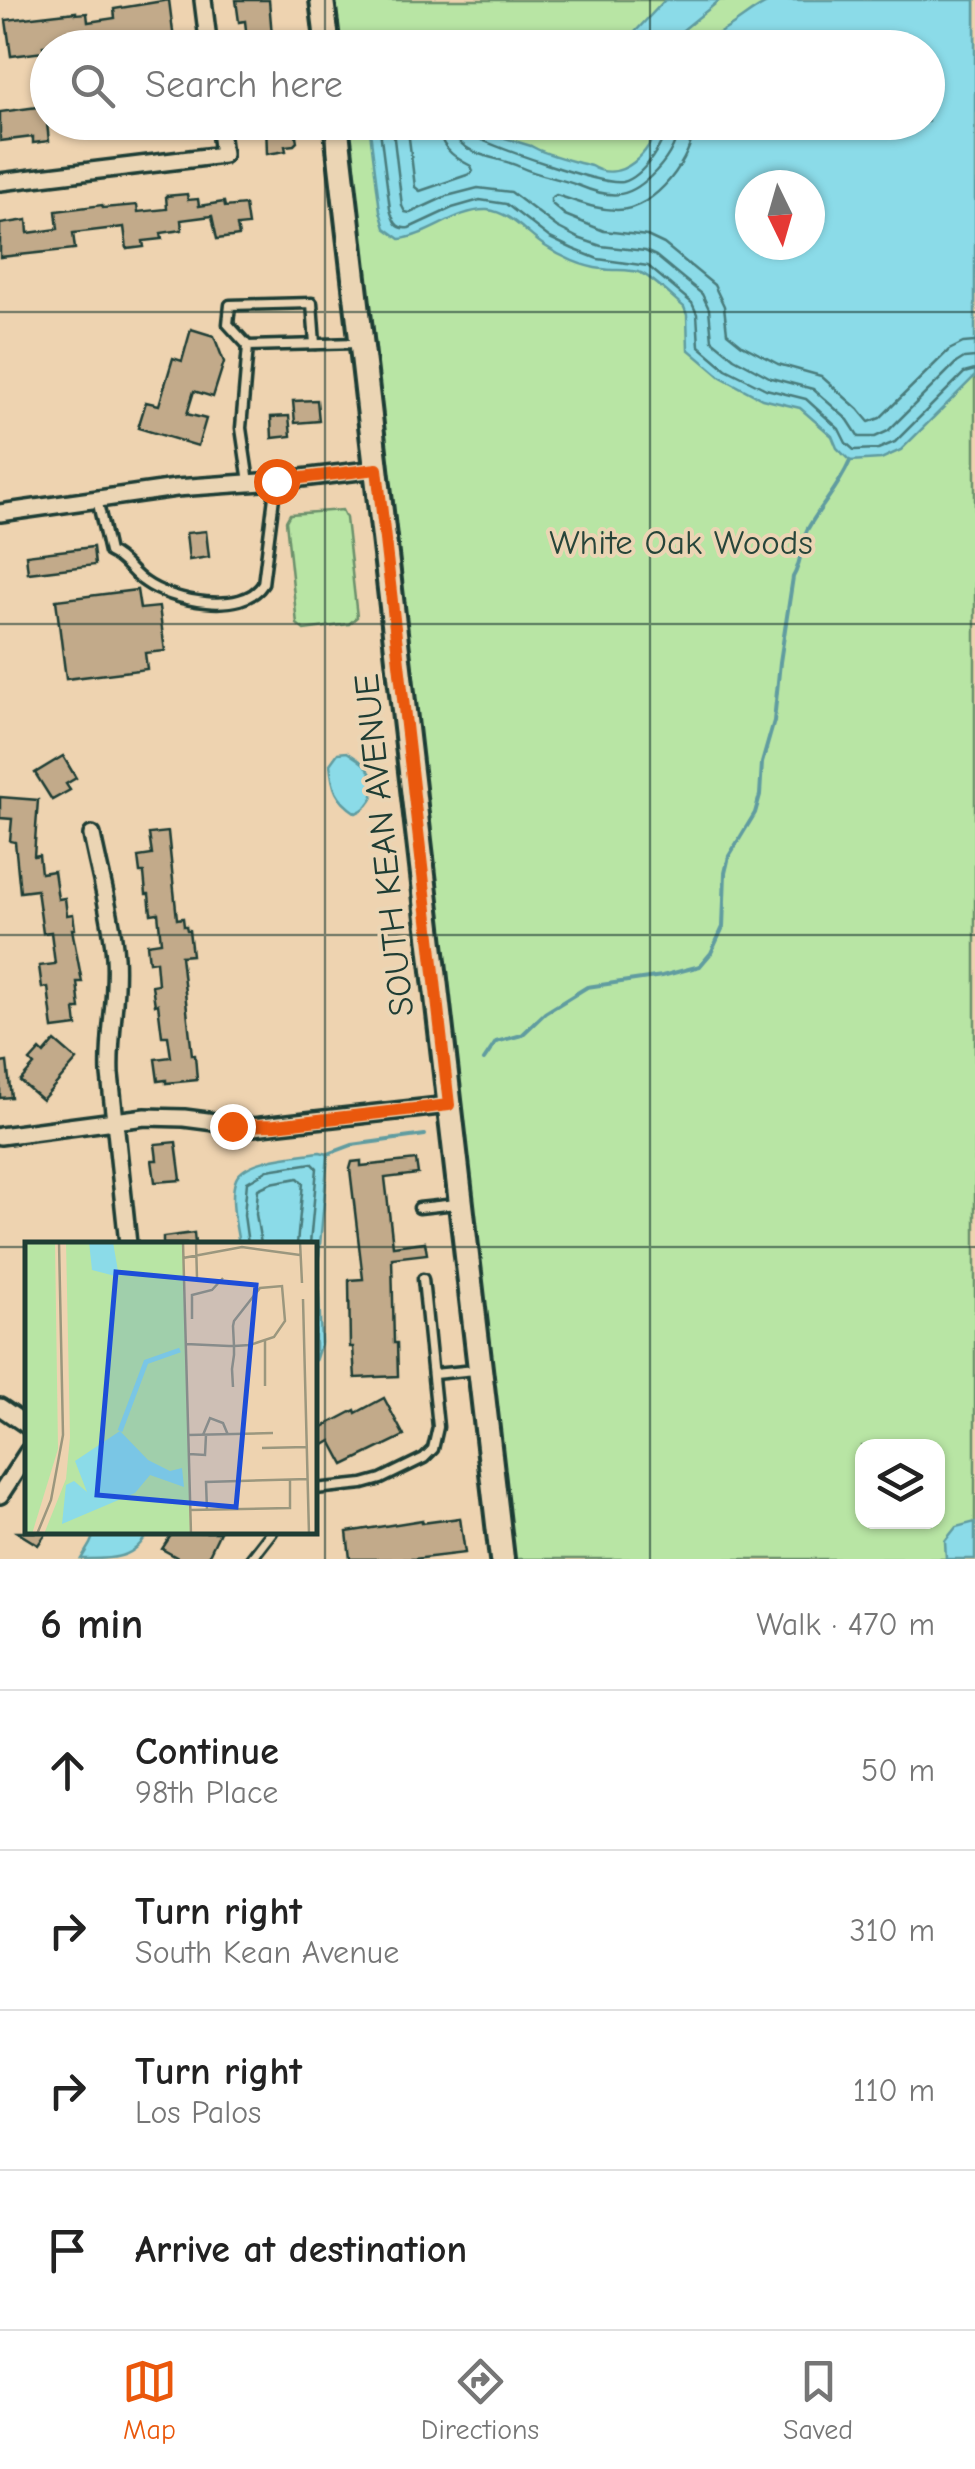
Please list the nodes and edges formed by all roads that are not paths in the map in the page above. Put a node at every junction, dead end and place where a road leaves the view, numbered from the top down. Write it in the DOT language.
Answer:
graph roads {
  1 [pos="203,0"];
  2 [pos="322,0"];
  3 [pos="207,30"];
  4 [pos="326,30"];
  5 [pos="221,140"];
  6 [pos="338,140"];
  7 [pos="0,182"];
  8 [pos="362,343"];
  9 [pos="315,344"];
  10 [pos="248,346"];
  11 [pos="377,469"];
  12 [pos="276,481"];
  13 [pos="249,483"];
  14 [pos="97,499"];
  15 [pos="0,512"];
  16 [pos="92,835"];
  17 [pos="449,1105"];
  18 [pos="114,1122"];
  19 [pos="0,1136"];
  20 [pos="461,1204"];
  21 [pos="419,1208"];
  22 [pos="128,1242"];
  23 [pos="423,1279"];
  24 [pos="479,1369"];
  25 [pos="434,1374"];
  26 [pos="0,1407"];
  27 [pos="25,1424"];
  28 [pos="25,1457"];
  29 [pos="318,1489"];
  30 [pos="0,1495"];
  31 [pos="270,1534"];
  32 [pos="251,1559"];
  33 [pos="502,1559"];
  1 -- 3 [label="street"];
  2 -- 4 [label="street"];
  5 -- 7 [label="street"];
  6 -- 8 [label="street, SOUTH KEAN AVENUE"];
  8 -- 9 [label="lane"];
  8 -- 11 [label="street, SOUTH KEAN AVENUE"];
  9 -- 10 [label="lane"];
  9 -- 10 [label="lane"];
  10 -- 13 [label="lane"];
  11 -- 12 [label="street"];
  11 -- 17 [label="street, SOUTH KEAN AVENUE"];
  12 -- 13 [label="street"];
  12 -- 14 [label="lane"];
  13 -- 14 [label="street"];
  14 -- 15 [label="street"];
  16 -- 18 [label="street"];
  17 -- 18 [label="street"];
  17 -- 20 [label="street, SOUTH KEAN AVENUE"];
  18 -- 19 [label="street"];
  18 -- 22 [label="street"];
  20 -- 21 [label="lane"];
  20 -- 24 [label="street, SOUTH KEAN AVENUE"];
  23 -- 25 [label="lane"];
  24 -- 25 [label="lane"];
  24 -- 33 [label="street, SOUTH KEAN AVENUE"];
  25 -- 29 [label="lane"];
  26 -- 27 [label="street"];
  28 -- 30 [label="street"];
  31 -- 32 [label="lane"];
}
